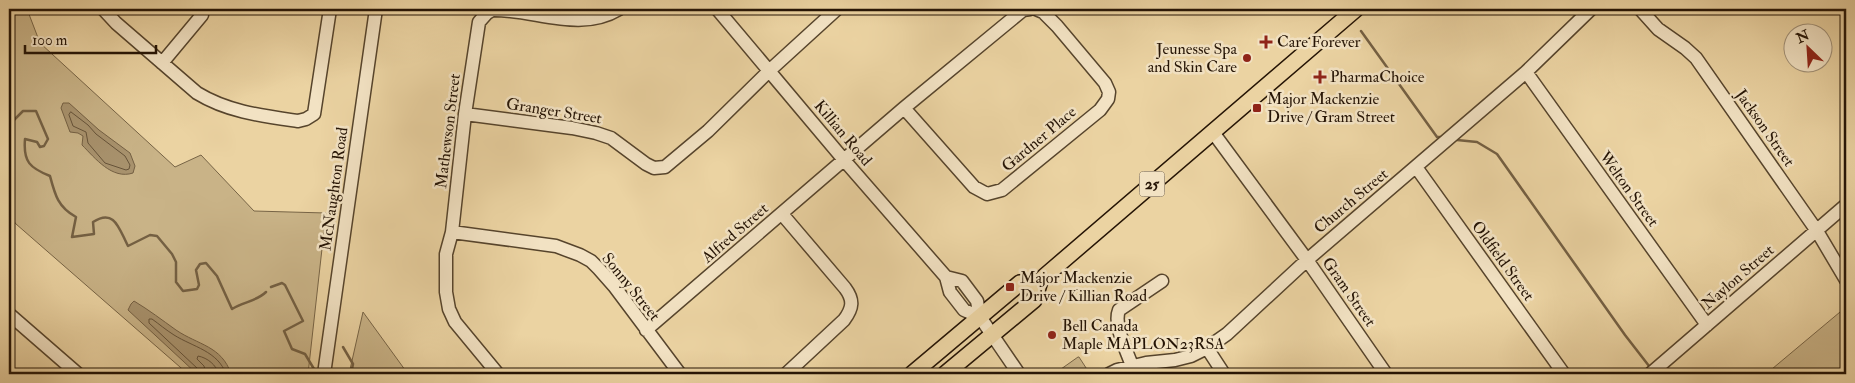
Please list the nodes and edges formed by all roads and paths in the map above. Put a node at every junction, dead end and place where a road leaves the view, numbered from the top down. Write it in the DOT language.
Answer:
graph roads {
  1 [pos="103,9"];
  2 [pos="330,9"];
  3 [pos="376,9"];
  4 [pos="619,9"];
  5 [pos="717,9"];
  6 [pos="837,9"];
  7 [pos="1030,9"];
  8 [pos="1036,9"];
  9 [pos="1356,9"];
  10 [pos="1591,9"];
  11 [pos="1640,9"];
  12 [pos="202,15"];
  13 [pos="162,63"];
  14 [pos="769,71"];
  15 [pos="1526,72"];
  16 [pos="904,108"];
  17 [pos="466,114"];
  18 [pos="1212,131"];
  19 [pos="844,160"];
  20 [pos="1416,167"];
  21 [pos="1846,205"];
  22 [pos="782,214"];
  23 [pos="1817,231"];
  24 [pos="452,232"];
  25 [pos="1307,260"];
  26 [pos="1846,280"];
  27 [pos="1040,281"];
  28 [pos="1162,281"];
  29 [pos="9,314"];
  30 [pos="980,316"];
  31 [pos="1707,325"];
  32 [pos="646,330"];
  33 [pos="992,334"];
  34 [pos="1207,348"];
  35 [pos="1132,366"];
  36 [pos="78,374"];
  37 [pos="324,374"];
  38 [pos="498,374"];
  39 [pos="680,374"];
  40 [pos="786,374"];
  41 [pos="912,374"];
  42 [pos="945,374"];
  43 [pos="1019,374"];
  44 [pos="1109,374"];
  45 [pos="1224,374"];
  46 [pos="1386,374"];
  47 [pos="1564,374"];
  48 [pos="1650,374"];
  1 -- 13 [label="street"];
  2 -- 13 [label="street"];
  3 -- 37 [label="street, McNaughton Road"];
  4 -- 17 [label="street, Mathewson Street"];
  5 -- 14 [label="street, Killian Road"];
  6 -- 14 [label="street"];
  7 -- 16 [label="street"];
  8 -- 16 [label="street, Gardner Place"];
  9 -- 18 [label="main road, 25"];
  10 -- 15 [label="street, Church Street"];
  11 -- 23 [label="street, Jackson Street"];
  12 -- 13 [label="street"];
  14 -- 17 [label="street, Granger Street"];
  14 -- 19 [label="street, Killian Road"];
  15 -- 20 [label="street, Church Street"];
  15 -- 31 [label="street, Welton Street"];
  16 -- 19 [label="street"];
  17 -- 24 [label="street, Mathewson Street"];
  18 -- 25 [label="street, Gram Street"];
  18 -- 27 [label="main road, 25"];
  19 -- 22 [label="street, Alfred Street"];
  19 -- 30 [label="street, Killian Road"];
  20 -- 25 [label="street, Church Street"];
  20 -- 47 [label="street, Oldfield Street"];
  21 -- 23 [label="street, Naylon Street"];
  22 -- 32 [label="street, Alfred Street"];
  22 -- 40 [label="street"];
  23 -- 26 [label="street, Jackson Street"];
  23 -- 31 [label="street, Naylon Street"];
  24 -- 32 [label="street, Sonny Street"];
  24 -- 38 [label="street, Mathewson Street"];
  25 -- 34 [label="street, Church Street"];
  25 -- 46 [label="street, Gram Street"];
  27 -- 30 [label="main road"];
  27 -- 33 [label="main road, 25"];
  28 -- 35 [label="street"];
  29 -- 36 [label="street"];
  30 -- 33 [label="street, Killian Road"];
  30 -- 41 [label="main road"];
  31 -- 48 [label="street, Naylon Street"];
  32 -- 39 [label="street, Sonny Street"];
  33 -- 42 [label="main road, 25"];
  33 -- 43 [label="street, Killian Road"];
  34 -- 35 [label="street, Church Street"];
  34 -- 45 [label="street"];
  35 -- 44 [label="street, Church Street"];
}
